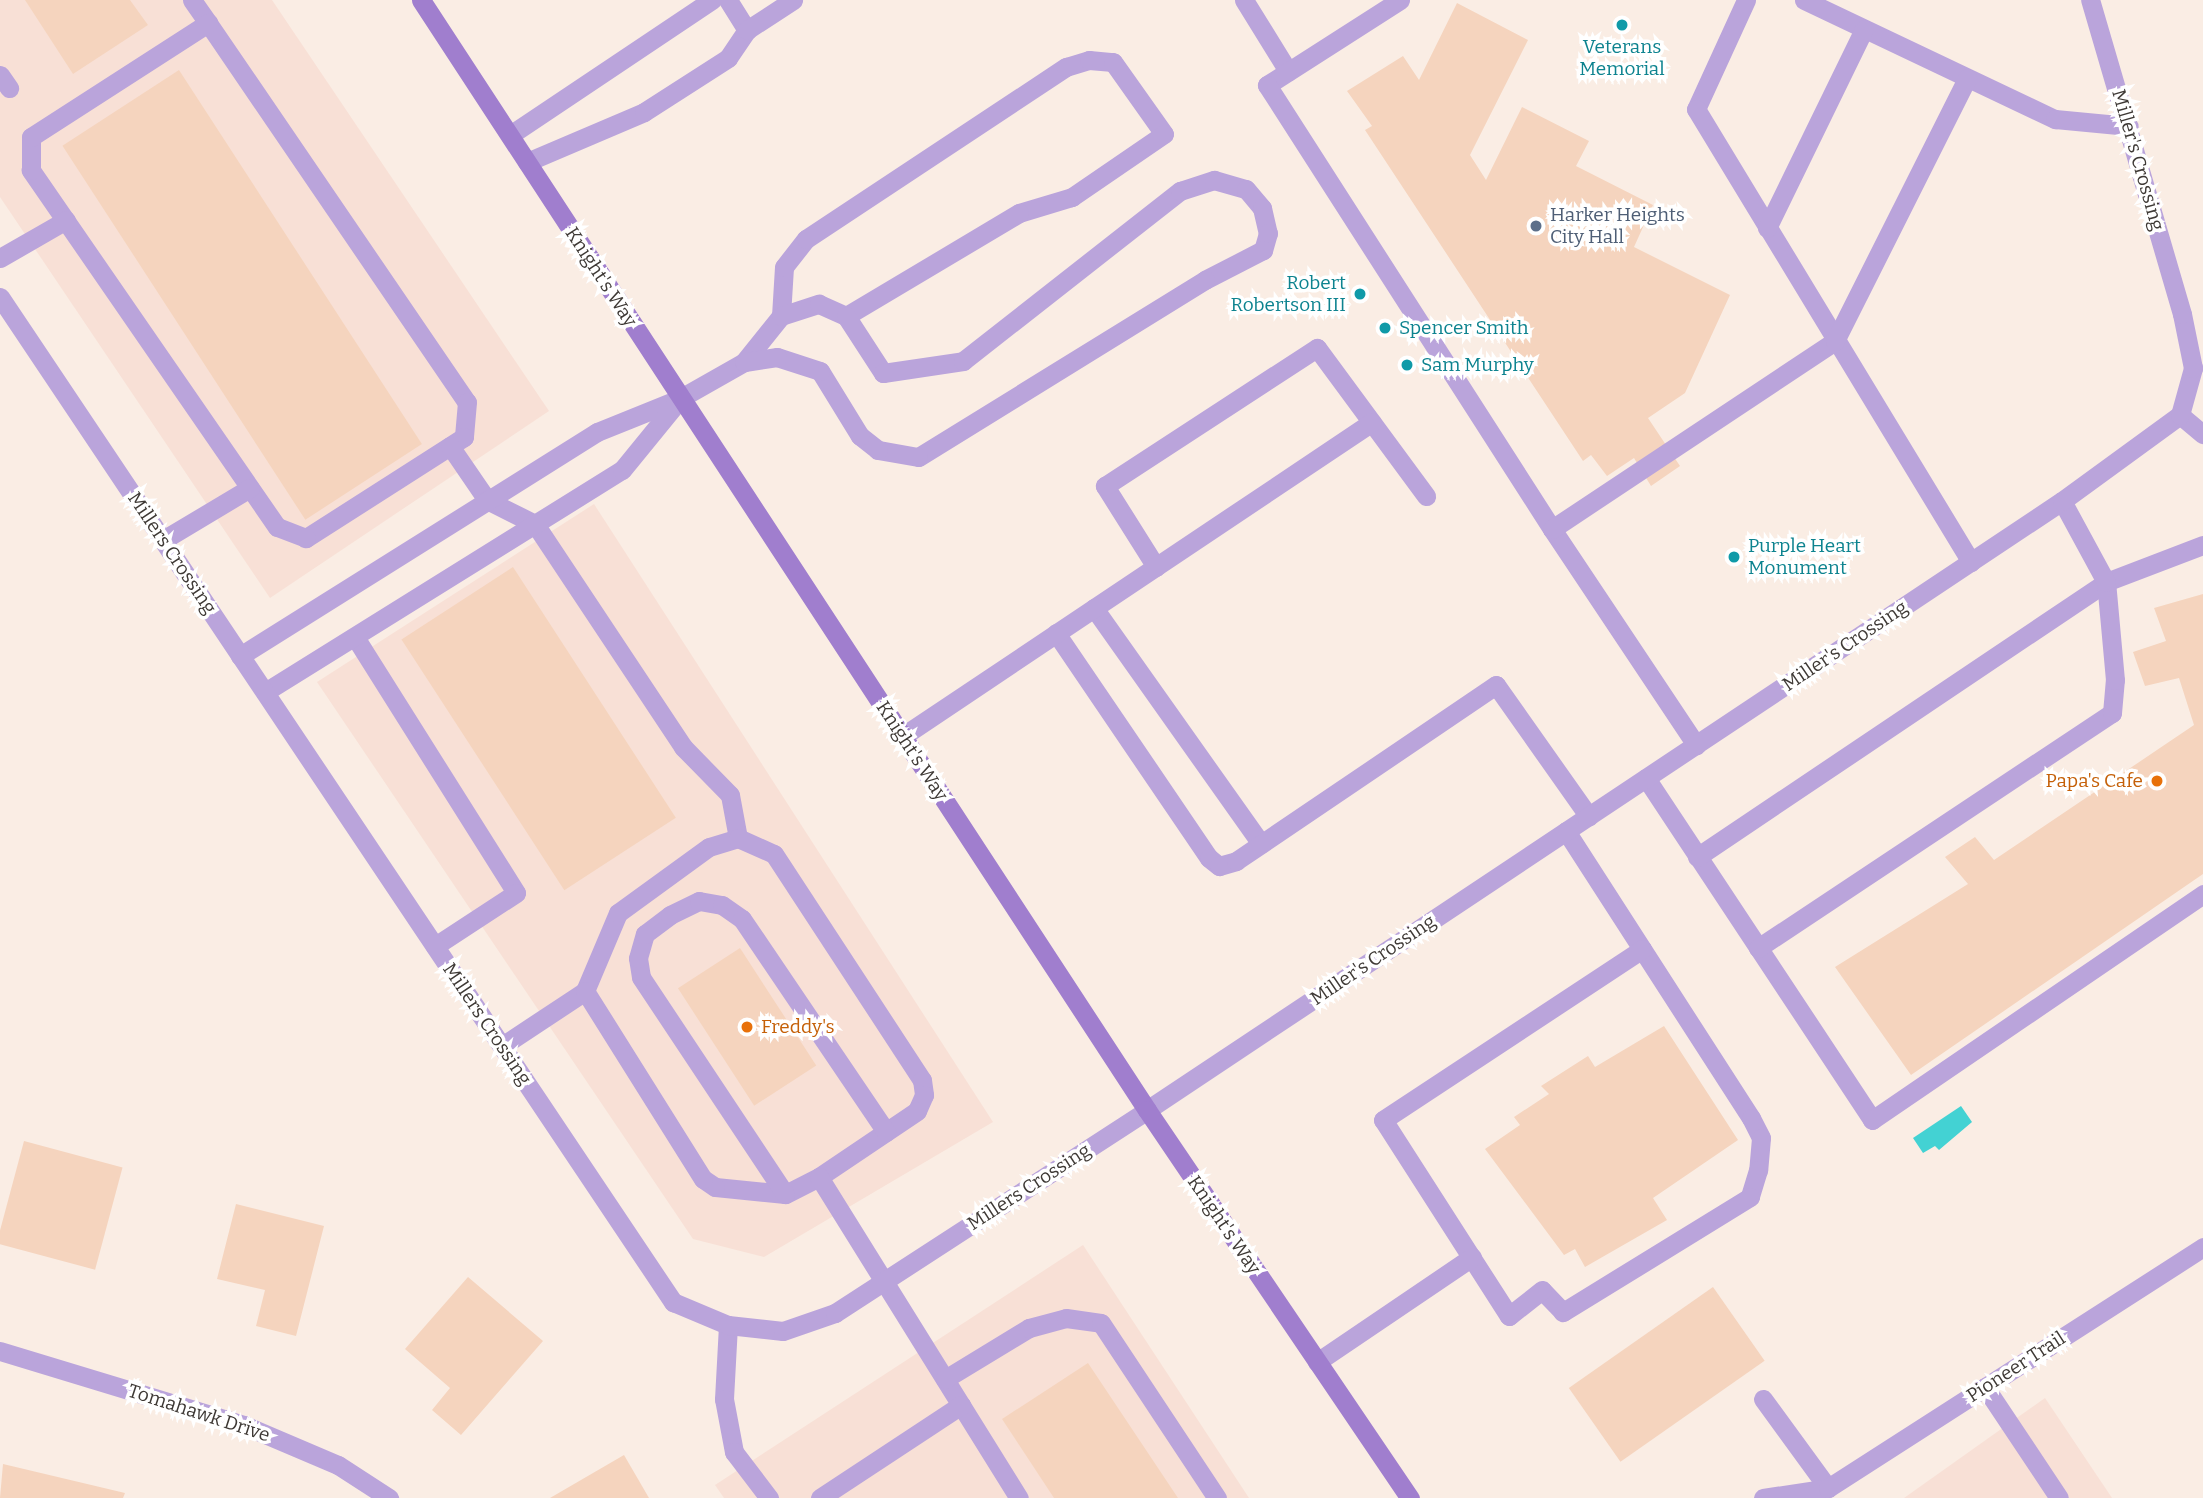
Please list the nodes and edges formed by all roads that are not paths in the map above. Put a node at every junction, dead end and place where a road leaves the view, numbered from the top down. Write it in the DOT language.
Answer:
graph roads {
  1 [pos="192,0"];
  2 [pos="421,0"];
  3 [pos="712,0"];
  4 [pos="728,0"];
  5 [pos="793,0"];
  6 [pos="1244,0"];
  7 [pos="1400,0"];
  8 [pos="1746,0"];
  9 [pos="1804,0"];
  10 [pos="2090,0"];
  11 [pos="208,23"];
  12 [pos="1864,29"];
  13 [pos="747,30"];
  14 [pos="1288,71"];
  15 [pos="1967,78"];
  16 [pos="2129,126"];
  17 [pos="510,135"];
  18 [pos="527,162"];
  19 [pos="66,220"];
  20 [pos="1767,228"];
  21 [pos="0,258"];
  22 [pos="0,297"];
  23 [pos="781,316"];
  24 [pos="846,316"];
  25 [pos="1835,341"];
  26 [pos="744,362"];
  27 [pos="679,399"];
  28 [pos="2180,415"];
  29 [pos="1371,422"];
  30 [pos="2203,435"];
  31 [pos="450,446"];
  32 [pos="250,488"];
  33 [pos="1426,496"];
  34 [pos="487,500"];
  35 [pos="2062,501"];
  36 [pos="535,524"];
  37 [pos="1552,530"];
  38 [pos="163,540"];
  39 [pos="2203,545"];
  40 [pos="1971,562"];
  41 [pos="1156,566"];
  42 [pos="2106,582"];
  43 [pos="1094,608"];
  44 [pos="1056,633"];
  45 [pos="355,637"];
  46 [pos="240,656"];
  47 [pos="265,692"];
  48 [pos="903,736"];
  49 [pos="1696,745"];
  50 [pos="1646,778"];
  51 [pos="1588,817"];
  52 [pos="1566,831"];
  53 [pos="738,838"];
  54 [pos="1261,845"];
  55 [pos="1697,857"];
  56 [pos="2203,894"];
  57 [pos="435,946"];
  58 [pos="1758,948"];
  59 [pos="1642,949"];
  60 [pos="585,991"];
  61 [pos="502,1046"];
  62 [pos="1147,1111"];
  63 [pos="886,1132"];
  64 [pos="819,1177"];
  65 [pos="785,1194"];
  66 [pos="2203,1247"];
  67 [pos="1472,1257"];
  68 [pos="884,1281"];
  69 [pos="728,1325"];
  70 [pos="0,1351"];
  71 [pos="1317,1362"];
  72 [pos="945,1379"];
  73 [pos="1985,1387"];
  74 [pos="1763,1399"];
  75 [pos="961,1405"];
  76 [pos="1825,1493"];
  77 [pos="389,1498"];
  78 [pos="769,1498"];
  79 [pos="820,1498"];
  80 [pos="1019,1498"];
  81 [pos="1217,1498"];
  82 [pos="1410,1498"];
  83 [pos="1763,1498"];
  84 [pos="2059,1498"];
  1 -- 11 [label="street"];
  2 -- 17 [label="main road, Knight's Way"];
  3 -- 17 [label="street"];
  4 -- 13 [label="street"];
  5 -- 13 [label="street"];
  6 -- 14 [label="street"];
  7 -- 14 [label="street"];
  8 -- 20 [label="street"];
  9 -- 12 [label="street"];
  10 -- 16 [label="street, Miller's Crossing"];
  11 -- 19 [label="street"];
  11 -- 31 [label="street"];
  12 -- 15 [label="street"];
  12 -- 20 [label="street"];
  13 -- 18 [label="street"];
  14 -- 37 [label="street"];
  15 -- 16 [label="street"];
  15 -- 25 [label="street"];
  16 -- 28 [label="street, Miller's Crossing"];
  17 -- 18 [label="main road, Knight's Way"];
  18 -- 27 [label="main road, Knight's Way"];
  19 -- 21 [label="street"];
  19 -- 32 [label="street"];
  20 -- 25 [label="street"];
  22 -- 38 [label="street, Millers Crossing"];
  23 -- 24 [label="street"];
  23 -- 24 [label="street"];
  23 -- 26 [label="street"];
  24 -- 26 [label="street"];
  25 -- 37 [label="street"];
  25 -- 40 [label="street"];
  26 -- 27 [label="street"];
  27 -- 34 [label="street"];
  27 -- 36 [label="street"];
  27 -- 48 [label="main road, Knight's Way"];
  28 -- 30 [label="street"];
  28 -- 35 [label="street, Miller's Crossing"];
  29 -- 33 [label="street"];
  29 -- 41 [label="street"];
  29 -- 41 [label="street"];
  31 -- 32 [label="street"];
  31 -- 34 [label="street"];
  32 -- 38 [label="street"];
  34 -- 36 [label="street"];
  34 -- 46 [label="street"];
  35 -- 40 [label="street, Miller's Crossing"];
  35 -- 42 [label="street"];
  36 -- 45 [label="street"];
  36 -- 53 [label="street"];
  37 -- 49 [label="street"];
  38 -- 46 [label="street, Millers Crossing"];
  39 -- 42 [label="street"];
  40 -- 49 [label="street, Miller's Crossing"];
  41 -- 43 [label="street"];
  42 -- 55 [label="street"];
  42 -- 58 [label="street"];
  43 -- 44 [label="street"];
  43 -- 54 [label="street"];
  44 -- 48 [label="street"];
  44 -- 54 [label="street"];
  45 -- 47 [label="street"];
  45 -- 57 [label="street"];
  46 -- 47 [label="street, Millers Crossing"];
  47 -- 57 [label="street, Millers Crossing"];
  48 -- 62 [label="main road, Knight's Way"];
  49 -- 50 [label="street, Miller's Crossing"];
  50 -- 51 [label="street, Miller's Crossing"];
  50 -- 55 [label="street"];
  51 -- 52 [label="street, Miller's Crossing"];
  51 -- 54 [label="street"];
  52 -- 59 [label="street"];
  52 -- 62 [label="street, Miller's Crossing"];
  53 -- 60 [label="street"];
  53 -- 63 [label="street"];
  55 -- 58 [label="street"];
  56 -- 58 [label="street"];
  57 -- 61 [label="street, Millers Crossing"];
  59 -- 67 [label="street"];
  59 -- 67 [label="street"];
  60 -- 61 [label="street"];
  60 -- 65 [label="street"];
  61 -- 69 [label="street, Millers Crossing"];
  62 -- 68 [label="street, Millers Crossing"];
  62 -- 71 [label="main road, Knight's Way"];
  63 -- 64 [label="street"];
  63 -- 65 [label="street"];
  64 -- 65 [label="street"];
  64 -- 68 [label="street"];
  66 -- 73 [label="street, Pioneer Trail"];
  67 -- 71 [label="street"];
  68 -- 69 [label="street, Millers Crossing"];
  68 -- 72 [label="street"];
  69 -- 78 [label="street"];
  70 -- 77 [label="street, Tomahawk Drive"];
  71 -- 82 [label="main road, Knight's Way"];
  72 -- 75 [label="street"];
  72 -- 81 [label="street"];
  73 -- 76 [label="street, Pioneer Trail"];
  73 -- 84 [label="street"];
  74 -- 76 [label="street"];
  75 -- 79 [label="street"];
  75 -- 80 [label="street"];
  76 -- 83 [label="street, Pioneer Trail"];
}
